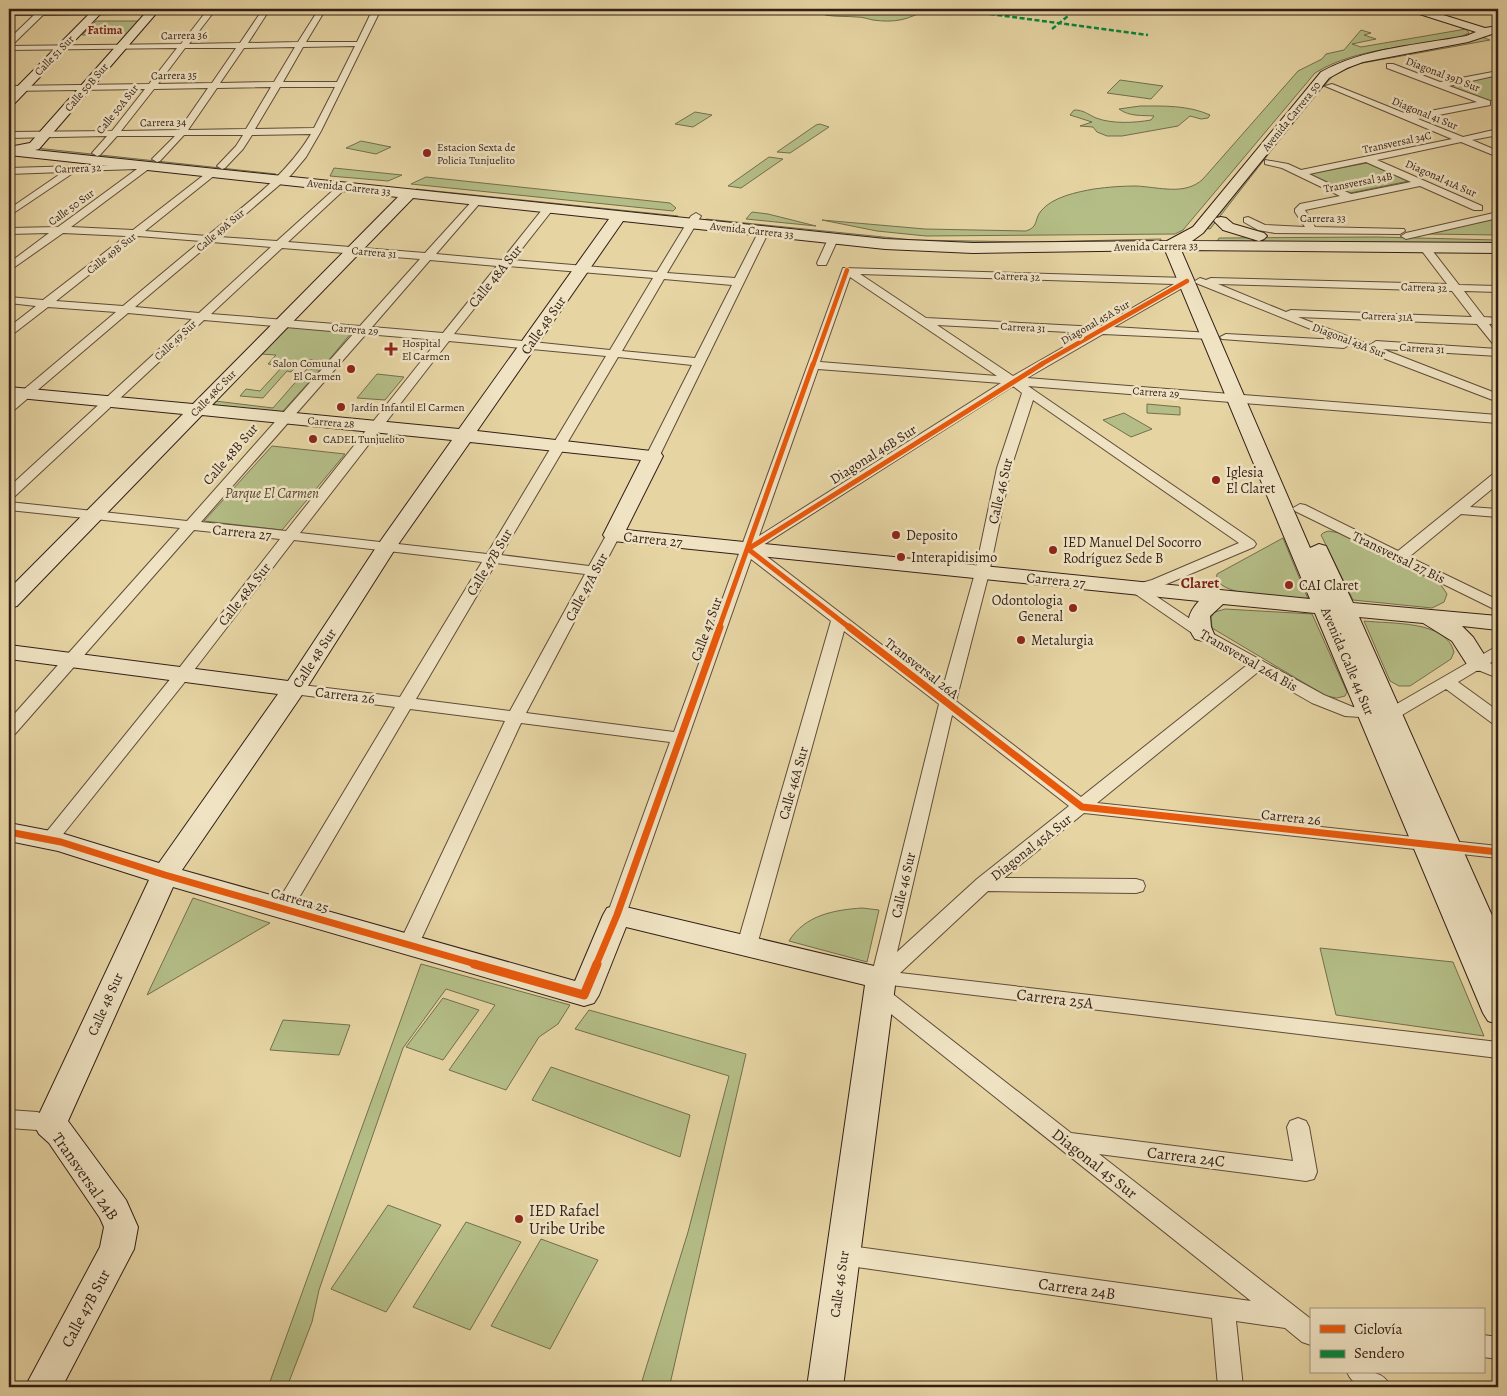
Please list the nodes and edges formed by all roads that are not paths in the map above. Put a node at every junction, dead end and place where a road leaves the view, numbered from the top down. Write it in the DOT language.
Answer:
graph roads {
  1 [pos="267,9"];
  2 [pos="322,9"];
  3 [pos="377,9"];
  4 [pos="1414,9"];
  5 [pos="1436,9"];
  6 [pos="44,10"];
  7 [pos="98,10"];
  8 [pos="154,10"];
  9 [pos="211,10"];
  10 [pos="9,13"];
  11 [pos="1498,27"];
  12 [pos="1483,31"];
  13 [pos="1498,40"];
  14 [pos="9,43"];
  15 [pos="360,44"];
  16 [pos="300,45"];
  17 [pos="182,46"];
  18 [pos="242,46"];
  19 [pos="121,47"];
  20 [pos="9,48"];
  21 [pos="61,48"];
  22 [pos="1390,66"];
  23 [pos="1497,74"];
  24 [pos="340,84"];
  25 [pos="277,85"];
  26 [pos="1439,85"];
  27 [pos="214,86"];
  28 [pos="151,87"];
  29 [pos="9,88"];
  30 [pos="22,88"];
  31 [pos="85,88"];
  32 [pos="1326,90"];
  33 [pos="1498,101"];
  34 [pos="9,102"];
  35 [pos="1487,103"];
  36 [pos="1407,118"];
  37 [pos="317,131"];
  38 [pos="182,132"];
  39 [pos="249,132"];
  40 [pos="1498,132"];
  41 [pos="44,134"];
  42 [pos="115,134"];
  43 [pos="9,135"];
  44 [pos="1462,140"];
  45 [pos="9,143"];
  46 [pos="29,149"];
  47 [pos="9,151"];
  48 [pos="1498,154"];
  49 [pos="92,156"];
  50 [pos="1367,159"];
  51 [pos="152,162"];
  52 [pos="1268,162"];
  53 [pos="9,163"];
  54 [pos="74,168"];
  55 [pos="217,169"];
  56 [pos="9,171"];
  57 [pos="1300,173"];
  58 [pos="283,176"];
  59 [pos="1420,183"];
  60 [pos="342,186"];
  61 [pos="406,189"];
  62 [pos="1350,197"];
  63 [pos="477,201"];
  64 [pos="549,208"];
  65 [pos="1478,208"];
  66 [pos="9,213"];
  67 [pos="619,216"];
  68 [pos="1497,216"];
  69 [pos="693,220"];
  70 [pos="1248,220"];
  71 [pos="1221,221"];
  72 [pos="61,230"];
  73 [pos="1312,230"];
  74 [pos="9,231"];
  75 [pos="764,231"];
  76 [pos="136,233"];
  77 [pos="1403,233"];
  78 [pos="1205,236"];
  79 [pos="1259,236"];
  80 [pos="209,238"];
  81 [pos="1498,238"];
  82 [pos="832,239"];
  83 [pos="1181,242"];
  84 [pos="280,244"];
  85 [pos="1424,247"];
  86 [pos="1498,248"];
  87 [pos="354,250"];
  88 [pos="429,256"];
  89 [pos="506,263"];
  90 [pos="822,263"];
  91 [pos="9,268"];
  92 [pos="582,269"];
  93 [pos="847,270"];
  94 [pos="660,275"];
  95 [pos="1193,281"];
  96 [pos="739,282"];
  97 [pos="1455,288"];
  98 [pos="1498,289"];
  99 [pos="9,300"];
  100 [pos="47,302"];
  101 [pos="126,309"];
  102 [pos="1276,312"];
  103 [pos="202,316"];
  104 [pos="1480,320"];
  105 [pos="924,321"];
  106 [pos="1498,321"];
  107 [pos="281,323"];
  108 [pos="363,330"];
  109 [pos="1099,330"];
  110 [pos="9,332"];
  111 [pos="446,337"];
  112 [pos="1219,337"];
  113 [pos="1498,343"];
  114 [pos="1360,344"];
  115 [pos="529,345"];
  116 [pos="1498,352"];
  117 [pos="614,353"];
  118 [pos="700,362"];
  119 [pos="813,365"];
  120 [pos="1013,381"];
  121 [pos="1029,392"];
  122 [pos="18,393"];
  123 [pos="1498,398"];
  124 [pos="1246,399"];
  125 [pos="109,401"];
  126 [pos="9,408"];
  127 [pos="197,410"];
  128 [pos="284,418"];
  129 [pos="1498,419"];
  130 [pos="376,426"];
  131 [pos="466,436"];
  132 [pos="559,446"];
  133 [pos="654,456"];
  134 [pos="1498,477"];
  135 [pos="9,494"];
  136 [pos="9,506"];
  137 [pos="1300,508"];
  138 [pos="1459,510"];
  139 [pos="1498,513"];
  140 [pos="93,515"];
  141 [pos="189,526"];
  142 [pos="613,535"];
  143 [pos="289,537"];
  144 [pos="387,546"];
  145 [pos="748,549"];
  146 [pos="1400,557"];
  147 [pos="491,559"];
  148 [pos="595,571"];
  149 [pos="982,573"];
  150 [pos="1136,589"];
  151 [pos="1220,596"];
  152 [pos="9,601"];
  153 [pos="1498,606"];
  154 [pos="1334,607"];
  155 [pos="1422,615"];
  156 [pos="839,620"];
  157 [pos="1498,623"];
  158 [pos="1203,634"];
  159 [pos="9,652"];
  160 [pos="1498,652"];
  161 [pos="70,660"];
  162 [pos="1478,664"];
  163 [pos="1257,665"];
  164 [pos="1498,673"];
  165 [pos="182,675"];
  166 [pos="1447,682"];
  167 [pos="294,689"];
  168 [pos="405,703"];
  169 [pos="947,703"];
  170 [pos="1380,714"];
  171 [pos="515,718"];
  172 [pos="1498,718"];
  173 [pos="9,730"];
  174 [pos="680,738"];
  175 [pos="1082,807"];
  176 [pos="9,832"];
  177 [pos="50,839"];
  178 [pos="1437,846"];
  179 [pos="1498,852"];
  180 [pos="165,875"];
  181 [pos="984,884"];
  182 [pos="1136,886"];
  183 [pos="283,908"];
  184 [pos="617,916"];
  185 [pos="409,944"];
  186 [pos="746,945"];
  187 [pos="1498,961"];
  188 [pos="880,986"];
  189 [pos="584,995"];
  190 [pos="1498,1013"];
  191 [pos="1498,1050"];
  192 [pos="9,1119"];
  193 [pos="50,1125"];
  194 [pos="1298,1127"];
  195 [pos="1066,1141"];
  196 [pos="121,1227"];
  197 [pos="843,1255"];
  198 [pos="1223,1309"];
  199 [pos="1301,1320"];
  200 [pos="1310,1333"];
  201 [pos="1484,1346"];
  202 [pos="1498,1348"];
  203 [pos="1362,1374"];
  204 [pos="43,1387"];
  205 [pos="825,1387"];
  206 [pos="1230,1387"];
  207 [pos="1378,1387"];
  1 -- 2 [label="street"];
  1 -- 9 [label="street"];
  1 -- 18 [label="street, Calle 50 Sur"];
  2 -- 3 [label="street"];
  2 -- 16 [label="street, Calle 49B Sur"];
  3 -- 15 [label="street, Calle 49A Sur"];
  4 -- 12 [label="main road"];
  5 -- 11 [label="main road"];
  6 -- 7 [label="street"];
  6 -- 10 [label="street"];
  6 -- 14 [label="street"];
  7 -- 8 [label="street"];
  7 -- 21 [label="main road, Calle 51 Sur"];
  8 -- 9 [label="street"];
  8 -- 19 [label="main road, Calle 50B Sur"];
  9 -- 17 [label="street, Calle 50A Sur"];
  11 -- 12 [label="main road"];
  12 -- 13 [label="main road"];
  12 -- 83 [label="main road, Avenida Carrera 50"];
  13 -- 32 [label="main road, Avenida Carrera 50"];
  15 -- 16 [label="street, Carrera 36"];
  15 -- 24 [label="street, Calle 49A Sur"];
  16 -- 18 [label="street, Carrera 36"];
  16 -- 25 [label="street, Calle 49B Sur"];
  17 -- 18 [label="street, Carrera 36"];
  17 -- 19 [label="street, Carrera 36"];
  17 -- 28 [label="street, Calle 50A Sur"];
  18 -- 27 [label="street, Calle 50 Sur"];
  19 -- 21 [label="street, Carrera 36"];
  19 -- 31 [label="main road, Calle 50B Sur"];
  20 -- 21 [label="street, Carrera 36"];
  21 -- 30 [label="main road, Calle 51 Sur"];
  22 -- 26 [label="street, Diagonal 39D Sur"];
  23 -- 26 [label="street"];
  24 -- 25 [label="street, Carrera 35"];
  24 -- 37 [label="street, Calle 49A Sur"];
  25 -- 27 [label="street, Carrera 35"];
  25 -- 39 [label="street, Calle 49B Sur"];
  26 -- 35 [label="street, Diagonal 39D Sur"];
  27 -- 28 [label="street, Carrera 35"];
  27 -- 38 [label="street, Calle 50 Sur"];
  28 -- 31 [label="street, Carrera 35"];
  28 -- 42 [label="street, Calle 50A Sur"];
  29 -- 30 [label="street, Carrera 35"];
  30 -- 31 [label="street, Carrera 35"];
  30 -- 34 [label="main road, Calle 51 Sur"];
  31 -- 41 [label="main road, Calle 50B Sur"];
  32 -- 36 [label="street, Diagonal 41 Sur"];
  32 -- 52 [label="main road, Avenida Carrera 50"];
  33 -- 35 [label="street"];
  35 -- 36 [label="street"];
  36 -- 44 [label="street, Diagonal 41 Sur"];
  37 -- 39 [label="street, Carrera 34"];
  37 -- 58 [label="street, Calle 49A Sur"];
  38 -- 39 [label="street, Carrera 34"];
  38 -- 42 [label="street, Carrera 34"];
  38 -- 51 [label="street, Calle 50 Sur"];
  39 -- 55 [label="street, Calle 49B Sur"];
  40 -- 44 [label="street, Transversal 34C"];
  41 -- 42 [label="street, Carrera 34"];
  41 -- 43 [label="street, Carrera 34"];
  41 -- 46 [label="main road, Calle 50B Sur"];
  42 -- 49 [label="street, Calle 50A Sur"];
  44 -- 48 [label="street, Diagonal 41 Sur"];
  44 -- 50 [label="street, Transversal 34C"];
  45 -- 46 [label="main road, Avenida Carrera 33"];
  46 -- 47 [label="main road, Avenida Carrera 33"];
  46 -- 49 [label="main road, Avenida Carrera 33"];
  46 -- 53 [label="street, Calle 50B Sur"];
  49 -- 51 [label="main road, Avenida Carrera 33"];
  49 -- 54 [label="street, Calle 50A Sur"];
  50 -- 57 [label="street, Transversal 34C"];
  50 -- 59 [label="street, Diagonal 41A Sur"];
  51 -- 54 [label="street, Carrera 32"];
  51 -- 55 [label="main road, Avenida Carrera 33"];
  51 -- 72 [label="street, Calle 50 Sur"];
  52 -- 57 [label="street"];
  52 -- 71 [label="main road, Avenida Carrera 50"];
  54 -- 56 [label="street, Carrera 32"];
  54 -- 66 [label="street, Calle 50A Sur"];
  55 -- 58 [label="main road, Avenida Carrera 33"];
  55 -- 76 [label="street, Calle 49B Sur"];
  57 -- 62 [label="street"];
  58 -- 60 [label="main road, Avenida Carrera 33"];
  58 -- 61 [label="main road, Avenida Carrera 33"];
  58 -- 80 [label="street, Calle 49A Sur"];
  59 -- 62 [label="street, Transversal 34B"];
  59 -- 65 [label="street, Diagonal 41A Sur"];
  60 -- 61 [label="main road, Avenida Carrera 33"];
  60 -- 84 [label="street, Calle 49 Sur"];
  61 -- 63 [label="main road, Avenida Carrera 33"];
  61 -- 69 [label="main road, Avenida Carrera 33"];
  61 -- 87 [label="main road, Calle 48C Sur"];
  62 -- 73 [label="street, Transversal 34B"];
  63 -- 64 [label="main road, Avenida Carrera 33"];
  63 -- 88 [label="street, Calle 48B Sur"];
  64 -- 67 [label="main road, Avenida Carrera 33"];
  64 -- 89 [label="street, Calle 48A Sur"];
  67 -- 69 [label="main road, Avenida Carrera 33"];
  67 -- 92 [label="main road, Calle 48 Sur"];
  68 -- 77 [label="street, Carrera 33"];
  69 -- 75 [label="main road, Avenida Carrera 33"];
  69 -- 83 [label="main road, Avenida Carrera 33"];
  69 -- 94 [label="street, Calle 47B Sur"];
  70 -- 73 [label="street, Carrera 33"];
  71 -- 78 [label="main road, Avenida Carrera 50"];
  71 -- 79 [label="main road"];
  72 -- 74 [label="street, Carrera 31"];
  72 -- 76 [label="street, Carrera 31"];
  72 -- 91 [label="street, Calle 50 Sur"];
  73 -- 77 [label="street, Carrera 33"];
  75 -- 82 [label="main road, Avenida Carrera 33"];
  75 -- 96 [label="street, Calle 47A Sur"];
  76 -- 80 [label="street, Carrera 31"];
  76 -- 100 [label="street, Calle 49B Sur"];
  77 -- 79 [label="main road, Avenida Carrera 33"];
  77 -- 81 [label="main road, Avenida Carrera 33"];
  78 -- 79 [label="main road, Avenida Carrera 33"];
  78 -- 83 [label="main road"];
  80 -- 84 [label="street, Carrera 31"];
  80 -- 101 [label="street, Calle 49A Sur"];
  82 -- 83 [label="main road, Avenida Carrera 33"];
  82 -- 90 [label="street"];
  83 -- 85 [label="main road, Avenida Carrera 33"];
  83 -- 95 [label="main road, Avenida Calle 44 Sur"];
  84 -- 87 [label="street, Carrera 31"];
  84 -- 103 [label="street, Calle 49 Sur"];
  85 -- 86 [label="main road, Avenida Carrera 33"];
  85 -- 97 [label="street"];
  87 -- 88 [label="street, Carrera 31"];
  87 -- 107 [label="main road, Calle 48C Sur"];
  88 -- 89 [label="street, Carrera 31"];
  88 -- 108 [label="street, Calle 48B Sur"];
  89 -- 92 [label="street, Carrera 31"];
  89 -- 111 [label="street, Calle 48A Sur"];
  92 -- 94 [label="street, Carrera 31"];
  92 -- 115 [label="main road, Calle 48 Sur"];
  93 -- 95 [label="street, Carrera 32"];
  93 -- 105 [label="street"];
  93 -- 119 [label="street, Calle 47 Sur"];
  94 -- 96 [label="street, Carrera 31"];
  94 -- 117 [label="street, Calle 47B Sur"];
  95 -- 97 [label="street, Carrera 32"];
  95 -- 102 [label="street, Diagonal 43A Sur"];
  95 -- 109 [label="street, Diagonal 45A Sur"];
  95 -- 112 [label="main road, Avenida Calle 44 Sur"];
  96 -- 118 [label="street, Calle 47A Sur"];
  97 -- 98 [label="street, Carrera 32"];
  97 -- 104 [label="street"];
  99 -- 100 [label="street, Carrera 29"];
  100 -- 101 [label="street, Carrera 29"];
  100 -- 110 [label="street, Calle 49B Sur"];
  101 -- 103 [label="street, Carrera 29"];
  101 -- 122 [label="street, Calle 49A Sur"];
  102 -- 104 [label="street, Carrera 31A"];
  102 -- 114 [label="street, Diagonal 43A Sur"];
  103 -- 107 [label="street, Carrera 29"];
  103 -- 125 [label="street, Calle 49 Sur"];
  104 -- 106 [label="street, Carrera 31A"];
  104 -- 113 [label="street"];
  105 -- 109 [label="street, Carrera 31"];
  105 -- 120 [label="street"];
  107 -- 108 [label="street, Carrera 29"];
  107 -- 127 [label="main road, Calle 48C Sur"];
  108 -- 111 [label="street, Carrera 29"];
  108 -- 128 [label="street, Calle 48B Sur"];
  109 -- 112 [label="street, Carrera 31"];
  109 -- 120 [label="street, Diagonal 45A Sur"];
  111 -- 115 [label="street, Carrera 29"];
  111 -- 130 [label="street, Calle 48A Sur"];
  112 -- 114 [label="street, Carrera 31"];
  112 -- 124 [label="main road, Avenida Calle 44 Sur"];
  114 -- 116 [label="street, Carrera 31"];
  114 -- 123 [label="street, Diagonal 43A Sur"];
  115 -- 117 [label="street, Carrera 29"];
  115 -- 131 [label="main road, Calle 48 Sur"];
  117 -- 118 [label="street, Carrera 29"];
  117 -- 132 [label="street, Calle 47B Sur"];
  118 -- 133 [label="street, Calle 47A Sur"];
  119 -- 120 [label="street, Carrera 29"];
  119 -- 145 [label="street, Calle 47 Sur"];
  120 -- 121 [label="street"];
  120 -- 124 [label="street, Carrera 29"];
  120 -- 145 [label="street, Diagonal 46B Sur"];
  121 -- 149 [label="street, Calle 46 Sur"];
  121 -- 150 [label="street"];
  122 -- 125 [label="main road, Carrera 28"];
  122 -- 126 [label="street, Calle 49A Sur"];
  124 -- 129 [label="street, Carrera 29"];
  124 -- 137 [label="main road, Avenida Calle 44 Sur"];
  124 -- 154 [label="main road, Avenida Calle 44 Sur"];
  125 -- 127 [label="main road, Carrera 28"];
  125 -- 135 [label="street, Calle 49 Sur"];
  127 -- 128 [label="main road, Carrera 28"];
  127 -- 140 [label="main road, Calle 48C Sur"];
  128 -- 130 [label="main road, Carrera 28"];
  128 -- 141 [label="street, Calle 48B Sur"];
  130 -- 131 [label="main road, Carrera 28"];
  130 -- 143 [label="street, Calle 48A Sur"];
  131 -- 132 [label="main road, Carrera 28"];
  131 -- 144 [label="main road, Calle 48 Sur"];
  132 -- 133 [label="main road, Carrera 28"];
  132 -- 147 [label="street, Calle 47B Sur"];
  133 -- 142 [label="main road, Calle 47A Sur"];
  134 -- 138 [label="street"];
  136 -- 140 [label="street, Carrera 27"];
  137 -- 146 [label="street, Transversal 27 Bis"];
  137 -- 154 [label="main road, Avenida Calle 44 Sur"];
  138 -- 139 [label="street"];
  138 -- 146 [label="street"];
  140 -- 141 [label="street, Carrera 27"];
  140 -- 152 [label="main road, Calle 48C Sur"];
  141 -- 143 [label="street, Carrera 27"];
  141 -- 161 [label="street, Calle 48B Sur"];
  142 -- 145 [label="main road, Carrera 27"];
  142 -- 148 [label="street, Calle 47A Sur"];
  143 -- 144 [label="street, Carrera 27"];
  143 -- 165 [label="street, Calle 48A Sur"];
  144 -- 147 [label="street, Carrera 27"];
  144 -- 167 [label="main road, Calle 48 Sur"];
  145 -- 149 [label="main road, Carrera 27"];
  145 -- 156 [label="street, Transversal 26A"];
  145 -- 174 [label="street, Calle 47 Sur"];
  146 -- 153 [label="street, Transversal 27 Bis"];
  147 -- 148 [label="street, Carrera 27"];
  147 -- 168 [label="street, Calle 47B Sur"];
  148 -- 171 [label="street, Calle 47A Sur"];
  149 -- 150 [label="main road, Carrera 27"];
  149 -- 169 [label="street, Calle 46 Sur"];
  150 -- 151 [label="main road, Carrera 27"];
  150 -- 158 [label="street, Transversal 26A Bis"];
  151 -- 154 [label="main road, Carrera 27"];
  151 -- 158 [label="main road"];
  154 -- 155 [label="main road, Carrera 27"];
  154 -- 170 [label="main road, Avenida Calle 44 Sur"];
  155 -- 157 [label="main road, Carrera 27"];
  155 -- 162 [label="main road"];
  156 -- 169 [label="street, Transversal 26A"];
  156 -- 186 [label="street, Calle 46A Sur"];
  158 -- 163 [label="street, Transversal 26A Bis"];
  159 -- 161 [label="main road, Carrera 26"];
  160 -- 162 [label="street"];
  161 -- 165 [label="main road, Carrera 26"];
  161 -- 173 [label="street, Calle 48B Sur"];
  162 -- 164 [label="street"];
  162 -- 166 [label="street"];
  163 -- 170 [label="street, Transversal 26A Bis"];
  163 -- 175 [label="street, Diagonal 45A Sur"];
  165 -- 167 [label="main road, Carrera 26"];
  165 -- 177 [label="street, Calle 48A Sur"];
  166 -- 170 [label="street"];
  166 -- 172 [label="street"];
  167 -- 168 [label="street, Carrera 26"];
  167 -- 180 [label="main road, Calle 48 Sur"];
  168 -- 171 [label="street, Carrera 26"];
  168 -- 183 [label="street, Calle 47B Sur"];
  169 -- 175 [label="street, Transversal 26A"];
  169 -- 188 [label="street, Calle 46 Sur"];
  170 -- 178 [label="main road, Avenida Calle 44 Sur"];
  171 -- 174 [label="street, Carrera 26"];
  171 -- 185 [label="street, Calle 47A Sur"];
  174 -- 184 [label="street, Calle 47 Sur"];
  175 -- 178 [label="street, Carrera 26"];
  175 -- 181 [label="street, Diagonal 45A Sur"];
  176 -- 177 [label="main road, Carrera 25"];
  177 -- 180 [label="main road, Carrera 25"];
  178 -- 179 [label="street, Carrera 26"];
  178 -- 187 [label="main road, Avenida Calle 44 Sur"];
  178 -- 190 [label="main road, Avenida Calle 44 Sur"];
  180 -- 183 [label="main road, Carrera 25"];
  180 -- 193 [label="main road, Calle 48 Sur"];
  181 -- 182 [label="street"];
  181 -- 188 [label="street, Diagonal 45A Sur"];
  183 -- 185 [label="main road, Carrera 25"];
  184 -- 186 [label="main road, Carrera 25A"];
  184 -- 189 [label="main road, Calle 47 Sur"];
  185 -- 189 [label="main road, Carrera 25"];
  186 -- 188 [label="main road, Carrera 25A"];
  188 -- 191 [label="street, Carrera 25A"];
  188 -- 195 [label="street, Diagonal 45 Sur"];
  188 -- 197 [label="main road, Calle 46 Sur"];
  192 -- 193 [label="street"];
  193 -- 196 [label="main road, Transversal 24B"];
  194 -- 195 [label="street, Carrera 24C"];
  195 -- 199 [label="street, Diagonal 45 Sur"];
  196 -- 204 [label="main road, Calle 47B Sur"];
  197 -- 198 [label="street, Carrera 24B"];
  197 -- 205 [label="main road, Calle 46 Sur"];
  198 -- 199 [label="street, Carrera 24B"];
  198 -- 206 [label="street"];
  199 -- 200 [label="street, Diagonal 45 Sur"];
  201 -- 202 [label="street"];
  203 -- 207 [label="street"];
}
